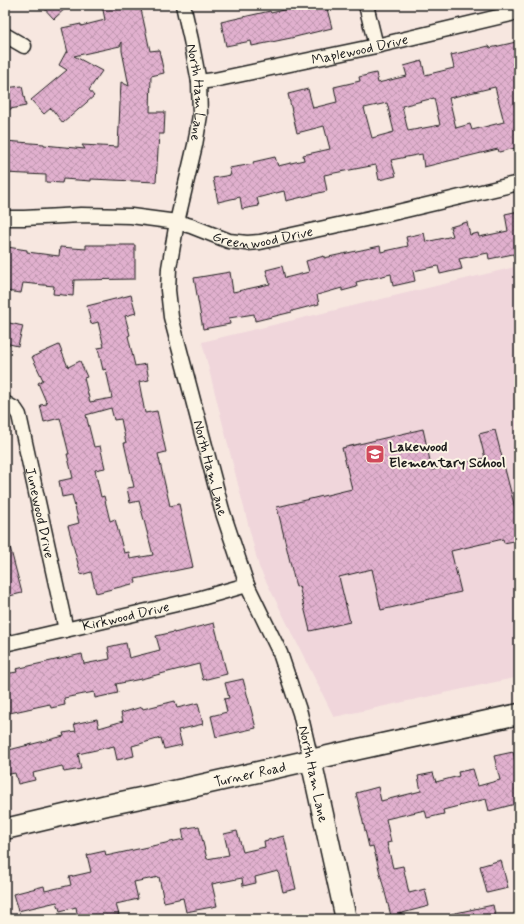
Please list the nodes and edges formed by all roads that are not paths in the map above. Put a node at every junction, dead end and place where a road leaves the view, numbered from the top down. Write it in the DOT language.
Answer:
graph roads {
  1 [pos="182,5"];
  2 [pos="366,5"];
  3 [pos="519,12"];
  4 [pos="5,35"];
  5 [pos="24,46"];
  6 [pos="376,46"];
  7 [pos="199,82"];
  8 [pos="519,183"];
  9 [pos="5,218"];
  10 [pos="177,222"];
  11 [pos="5,403"];
  12 [pos="247,585"];
  13 [pos="66,630"];
  14 [pos="5,644"];
  15 [pos="519,714"];
  16 [pos="311,760"];
  17 [pos="5,829"];
  18 [pos="346,919"];
  1 -- 7 [label="street, North Ham Lane"];
  2 -- 6 [label="street"];
  3 -- 6 [label="street, Maplewood Drive"];
  4 -- 5 [label="street"];
  6 -- 7 [label="street, Maplewood Drive"];
  7 -- 10 [label="street, North Ham Lane"];
  8 -- 10 [label="street, Greenwood Drive"];
  9 -- 10 [label="street, Greenwood Drive"];
  10 -- 12 [label="street, North Ham Lane"];
  11 -- 13 [label="street, Junewood Drive"];
  12 -- 13 [label="street, Kirkwood Drive"];
  12 -- 16 [label="street, North Ham Lane"];
  13 -- 14 [label="street, Kirkwood Drive"];
  15 -- 16 [label="main road, Turner Road"];
  16 -- 17 [label="main road, Turner Road"];
  16 -- 18 [label="main road, North Ham Lane"];
}
